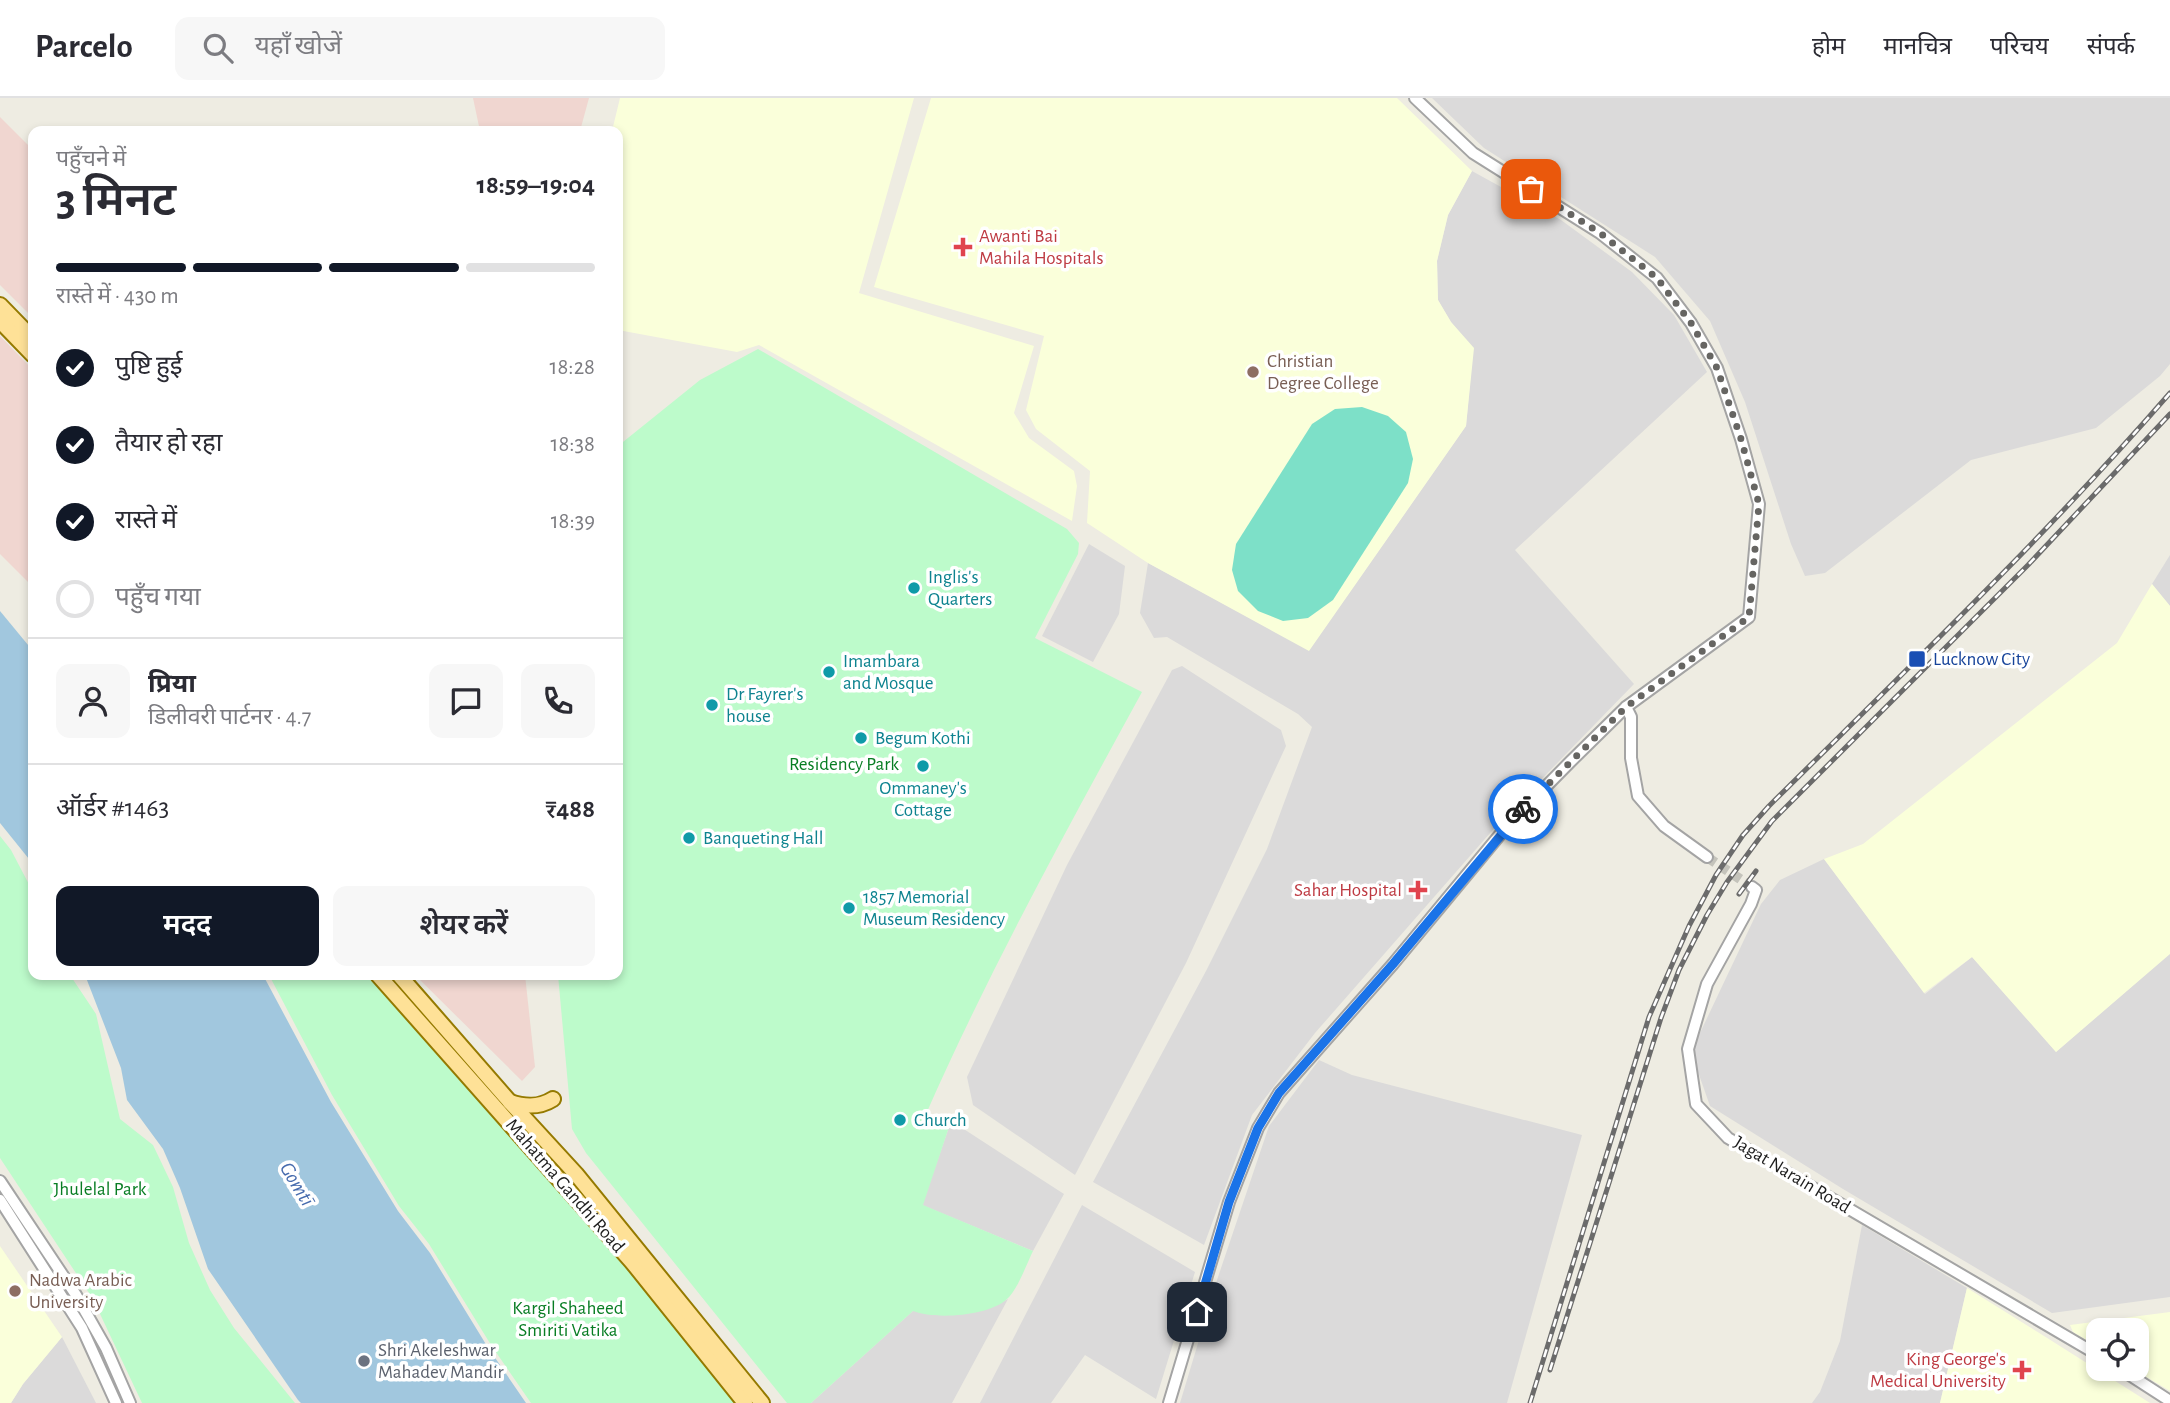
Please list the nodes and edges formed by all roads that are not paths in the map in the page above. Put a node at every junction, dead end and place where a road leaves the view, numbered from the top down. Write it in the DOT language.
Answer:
graph roads {
  1 [pos="1415,98"];
  2 [pos="0,304"];
  3 [pos="0,321"];
  4 [pos="28,334"];
  5 [pos="28,350"];
  6 [pos="1626,707"];
  7 [pos="1707,857"];
  8 [pos="1752,887"];
  9 [pos="382,980"];
  10 [pos="403,980"];
  11 [pos="553,1099"];
  12 [pos="509,1101"];
  13 [pos="0,1181"];
  14 [pos="0,1200"];
  15 [pos="2086,1348"];
  16 [pos="2139,1381"];
  17 [pos="2170,1401"];
  18 [pos="116,1403"];
  19 [pos="130,1403"];
  20 [pos="745,1403"];
  21 [pos="762,1403"];
  22 [pos="1169,1403"];
  1 -- 6 [label="street"];
  2 -- 4 [label="main road"];
  3 -- 5 [label="main road"];
  6 -- 7 [label="street"];
  6 -- 22 [label="street"];
  8 -- 15 [label="street, Jagat Narain Road"];
  9 -- 20 [label="main road, Mahatma Gandhi Road"];
  10 -- 12 [label="main road, Mahatma Gandhi Road"];
  11 -- 12 [label="main road"];
  12 -- 21 [label="main road, Mahatma Gandhi Road"];
  13 -- 19 [label="street"];
  14 -- 18 [label="street"];
  16 -- 17 [label="street"];
}
